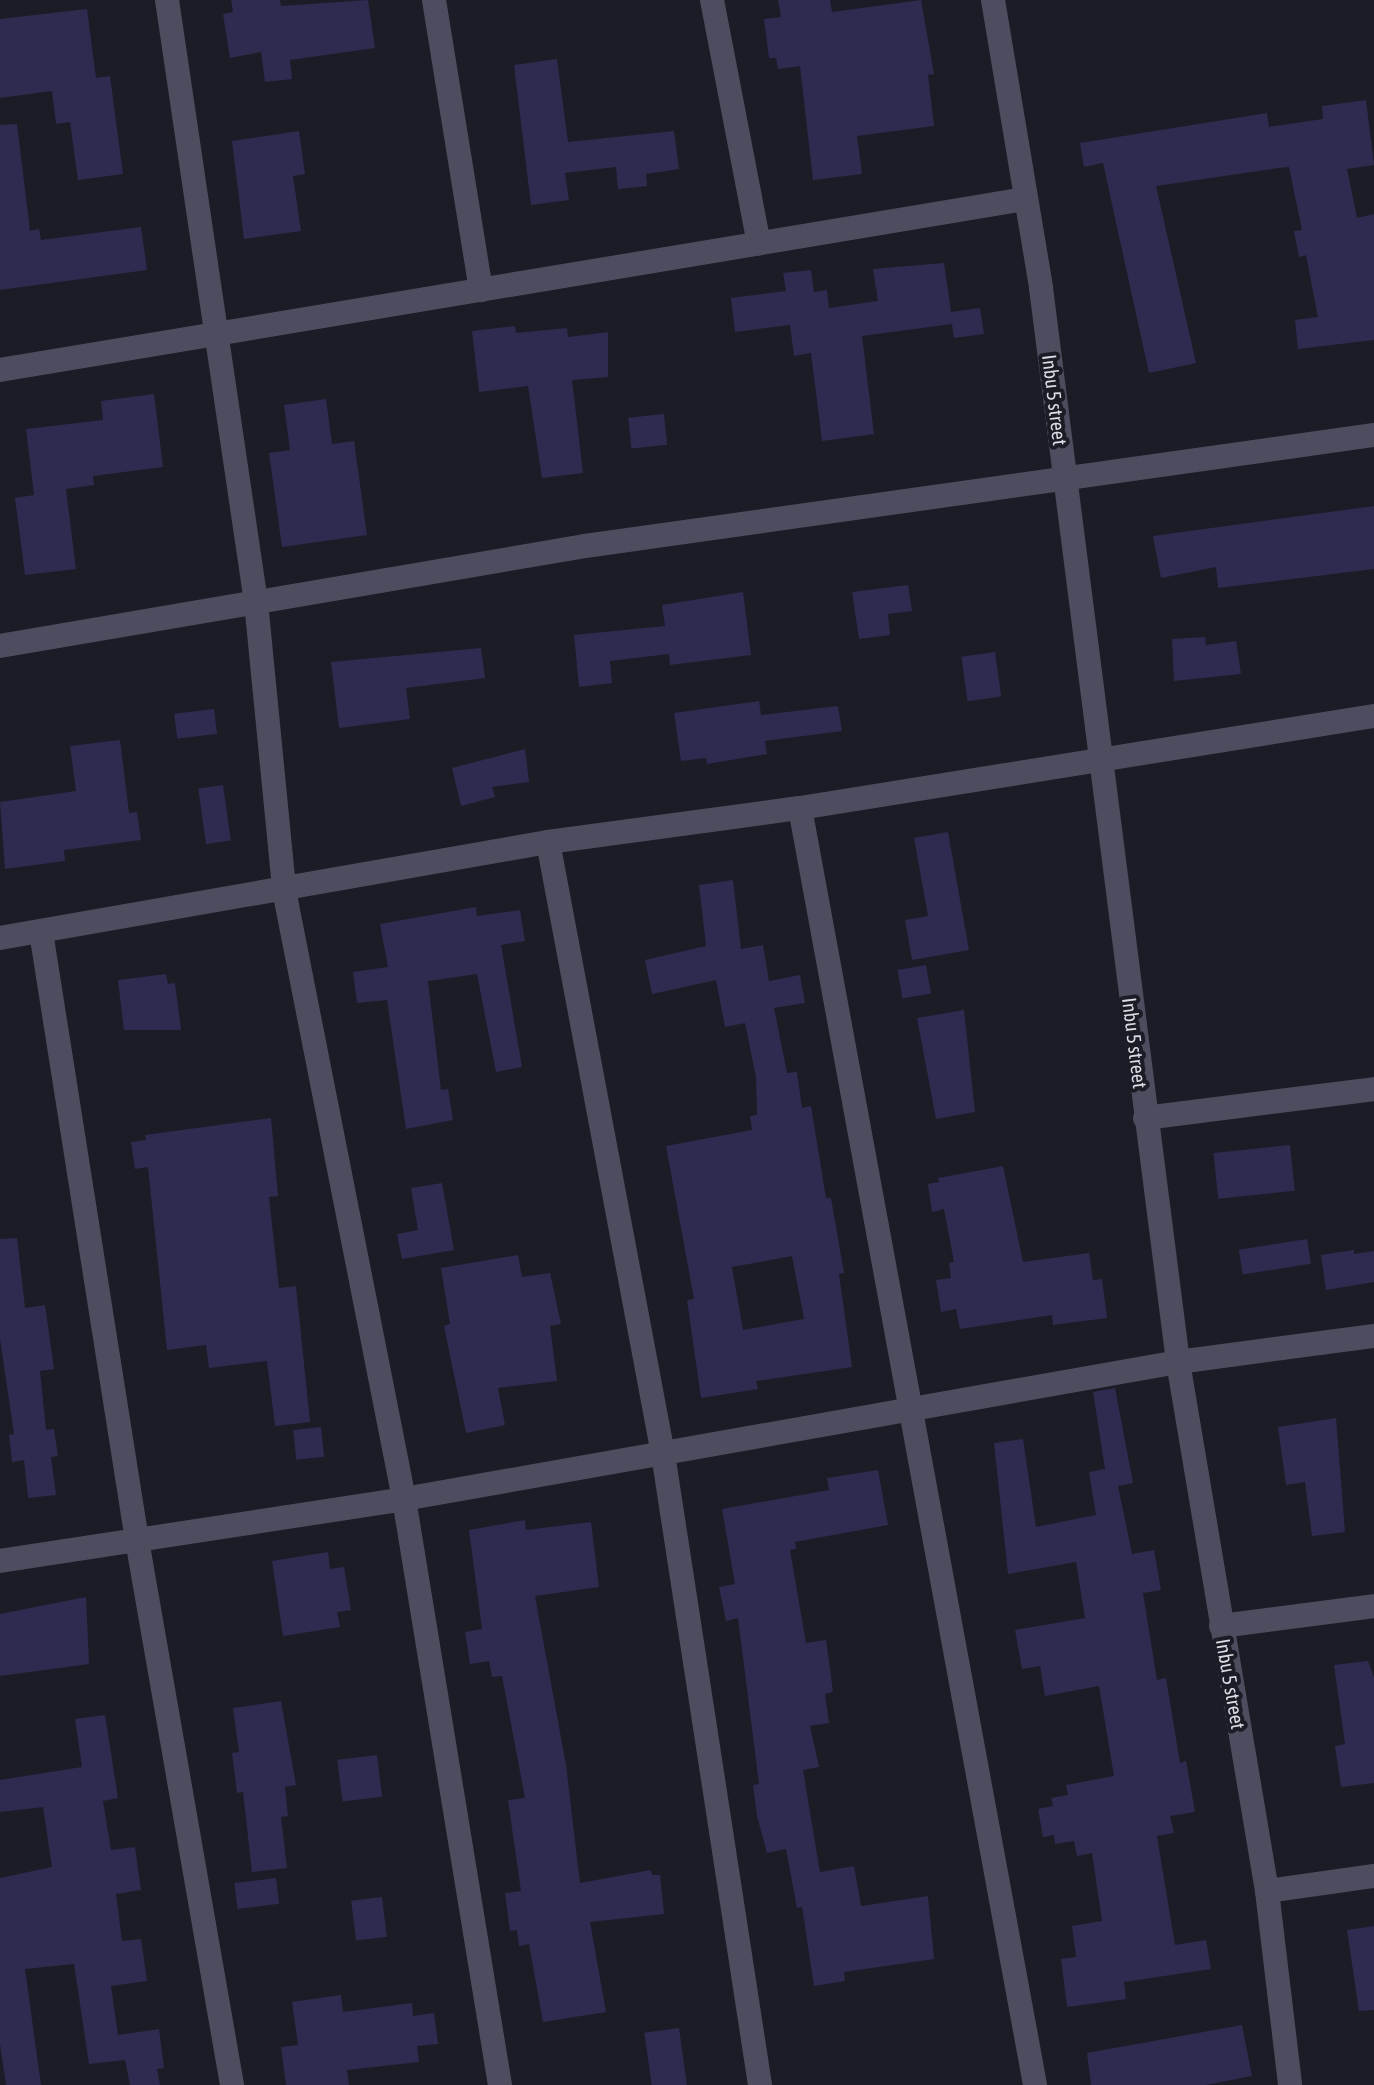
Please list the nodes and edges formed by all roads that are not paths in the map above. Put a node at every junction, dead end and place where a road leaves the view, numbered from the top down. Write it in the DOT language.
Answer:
graph roads {
  1 [pos="167,0"];
  2 [pos="434,0"];
  3 [pos="712,0"];
  4 [pos="993,0"];
  5 [pos="1025,199"];
  6 [pos="759,243"];
  7 [pos="481,290"];
  8 [pos="217,334"];
  9 [pos="0,370"];
  10 [pos="1374,435"];
  11 [pos="1065,479"];
  12 [pos="256,602"];
  13 [pos="0,646"];
  14 [pos="1374,716"];
  15 [pos="1099,760"];
  16 [pos="800,808"];
  17 [pos="548,842"];
  18 [pos="284,890"];
  19 [pos="41,932"];
  20 [pos="0,938"];
  21 [pos="1374,1089"];
  22 [pos="1145,1118"];
  23 [pos="1374,1336"];
  24 [pos="1178,1362"];
  25 [pos="914,1411"];
  26 [pos="663,1454"];
  27 [pos="404,1499"];
  28 [pos="137,1540"];
  29 [pos="0,1561"];
  30 [pos="1374,1606"];
  31 [pos="1221,1626"];
  32 [pos="1374,1876"];
  33 [pos="1267,1891"];
  34 [pos="232,2085"];
  35 [pos="500,2085"];
  36 [pos="760,2085"];
  37 [pos="1035,2085"];
  38 [pos="1290,2085"];
  1 -- 8 [label="street"];
  2 -- 7 [label="street"];
  3 -- 6 [label="street"];
  4 -- 5 [label="street, Inbu 5 street"];
  5 -- 6 [label="street"];
  5 -- 11 [label="street, Inbu 5 street"];
  6 -- 7 [label="street"];
  7 -- 8 [label="street"];
  8 -- 9 [label="street"];
  8 -- 12 [label="street"];
  10 -- 11 [label="street"];
  11 -- 12 [label="street"];
  11 -- 15 [label="street, Inbu 5 street"];
  12 -- 13 [label="street"];
  12 -- 18 [label="street"];
  14 -- 15 [label="street"];
  15 -- 16 [label="street"];
  15 -- 22 [label="street, Inbu 5 street"];
  16 -- 17 [label="street"];
  16 -- 25 [label="street"];
  17 -- 18 [label="street"];
  17 -- 26 [label="street"];
  18 -- 19 [label="street"];
  18 -- 27 [label="street"];
  19 -- 20 [label="street"];
  19 -- 28 [label="street"];
  21 -- 22 [label="street"];
  22 -- 24 [label="street, Inbu 5 street"];
  23 -- 24 [label="street"];
  24 -- 25 [label="street"];
  24 -- 31 [label="street, Inbu 5 street"];
  25 -- 26 [label="street"];
  25 -- 37 [label="street"];
  26 -- 27 [label="street"];
  26 -- 36 [label="street"];
  27 -- 28 [label="street"];
  27 -- 35 [label="street"];
  28 -- 29 [label="street"];
  28 -- 34 [label="street"];
  30 -- 31 [label="street"];
  31 -- 33 [label="street, Inbu 5 street"];
  32 -- 33 [label="street"];
  33 -- 38 [label="street, Inbu 5 street"];
}
